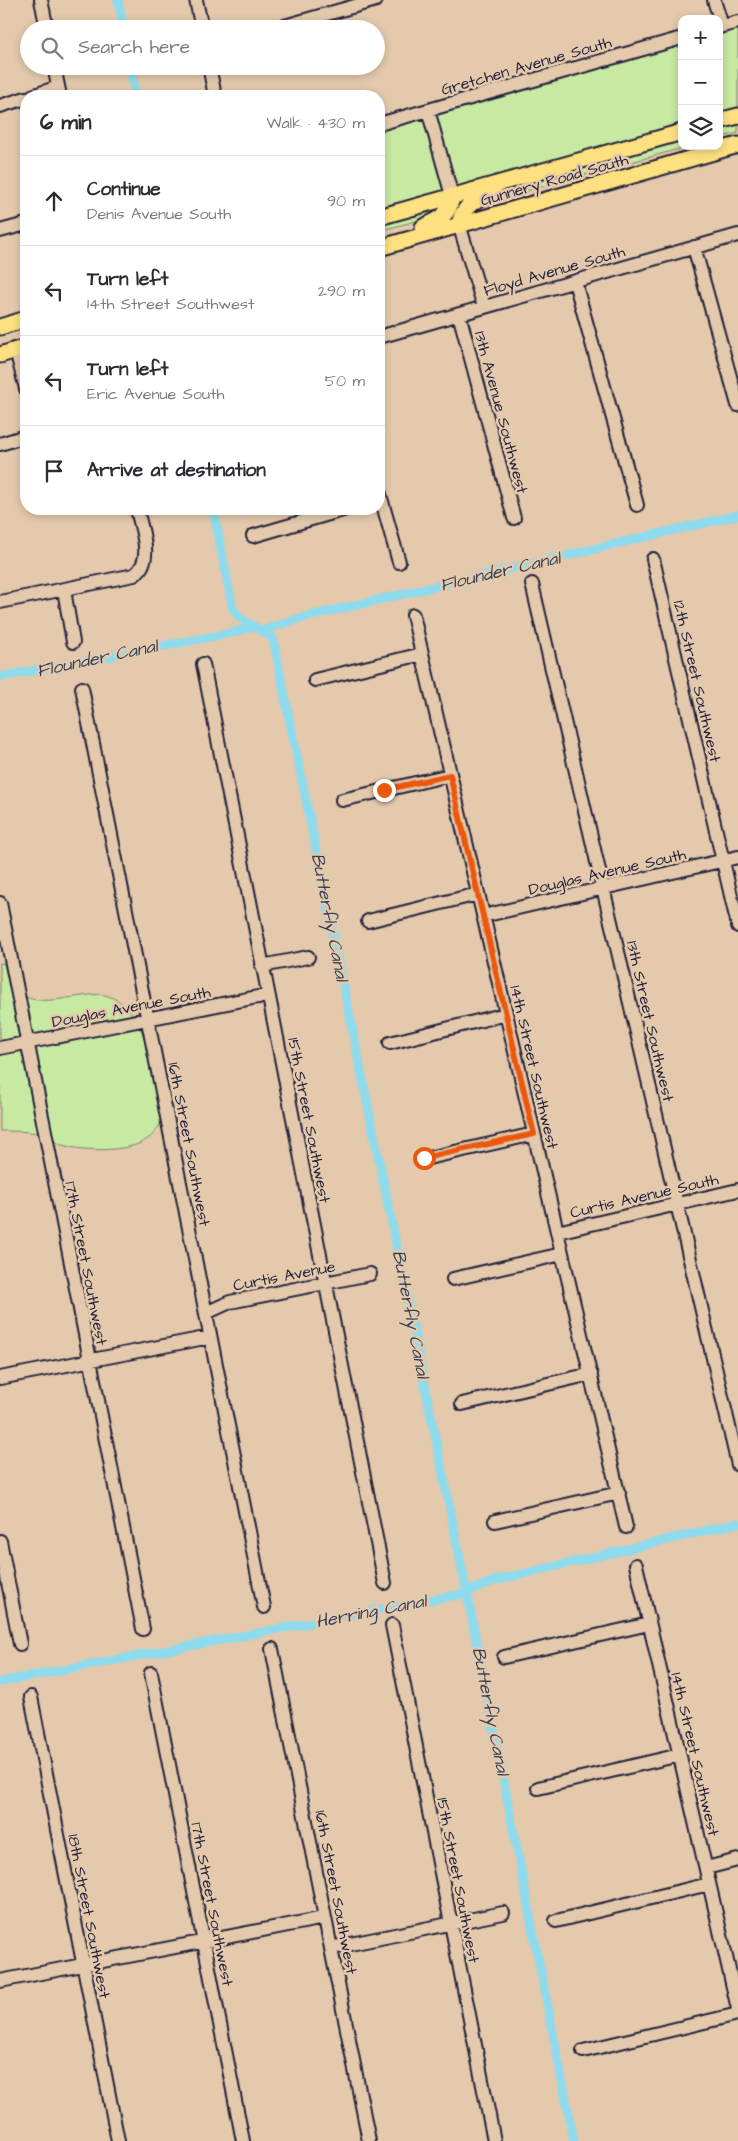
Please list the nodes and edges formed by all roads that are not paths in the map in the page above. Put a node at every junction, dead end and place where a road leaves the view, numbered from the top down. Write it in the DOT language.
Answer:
graph roads {
  1 [pos="41,0"];
  2 [pos="196,0"];
  3 [pos="376,0"];
  4 [pos="714,0"];
  5 [pos="717,15"];
  6 [pos="45,20"];
  7 [pos="200,20"];
  8 [pos="306,20"];
  9 [pos="738,22"];
  10 [pos="723,26"];
  11 [pos="678,39"];
  12 [pos="56,75"];
  13 [pos="211,75"];
  14 [pos="59,90"];
  15 [pos="214,90"];
  16 [pos="20,100"];
  17 [pos="0,106"];
  18 [pos="428,110"];
  19 [pos="738,116"];
  20 [pos="723,121"];
  21 [pos="385,122"];
  22 [pos="678,133"];
  23 [pos="738,145"];
  24 [pos="518,178"];
  25 [pos="452,196"];
  26 [pos="385,215"];
  27 [pos="459,224"];
  28 [pos="20,226"];
  29 [pos="0,231"];
  30 [pos="738,235"];
  31 [pos="399,242"];
  32 [pos="385,246"];
  33 [pos="694,247"];
  34 [pos="575,282"];
  35 [pos="484,307"];
  36 [pos="459,314"];
  37 [pos="20,322"];
  38 [pos="0,327"];
  39 [pos="385,335"];
  40 [pos="20,345"];
  41 [pos="0,346"];
  42 [pos="20,346"];
  43 [pos="0,355"];
  44 [pos="738,405"];
  45 [pos="20,438"];
  46 [pos="0,444"];
  47 [pos="638,505"];
  48 [pos="138,515"];
  49 [pos="325,515"];
  50 [pos="385,515"];
  51 [pos="514,518"];
  52 [pos="253,536"];
  53 [pos="653,560"];
  54 [pos="399,562"];
  55 [pos="532,584"];
  56 [pos="64,590"];
  57 [pos="0,602"];
  58 [pos="413,615"];
  59 [pos="72,642"];
  60 [pos="422,654"];
  61 [pos="204,664"];
  62 [pos="315,680"];
  63 [pos="82,688"];
  64 [pos="450,775"];
  65 [pos="342,800"];
  66 [pos="738,857"];
  67 [pos="723,861"];
  68 [pos="604,888"];
  69 [pos="478,894"];
  70 [pos="0,903"];
  71 [pos="483,916"];
  72 [pos="368,921"];
  73 [pos="738,926"];
  74 [pos="308,956"];
  75 [pos="262,966"];
  76 [pos="268,995"];
  77 [pos="506,1014"];
  78 [pos="148,1019"];
  79 [pos="28,1043"];
  80 [pos="390,1043"];
  81 [pos="0,1048"];
  82 [pos="534,1134"];
  83 [pos="424,1158"];
  84 [pos="738,1190"];
  85 [pos="678,1204"];
  86 [pos="557,1232"];
  87 [pos="562,1254"];
  88 [pos="370,1274"];
  89 [pos="453,1279"];
  90 [pos="326,1283"];
  91 [pos="206,1313"];
  92 [pos="210,1337"];
  93 [pos="90,1361"];
  94 [pos="590,1374"];
  95 [pos="0,1378"];
  96 [pos="462,1404"];
  97 [pos="738,1465"];
  98 [pos="619,1493"];
  99 [pos="495,1521"];
  100 [pos="626,1527"];
  101 [pos="0,1541"];
  102 [pos="636,1565"];
  103 [pos="384,1583"];
  104 [pos="264,1606"];
  105 [pos="649,1624"];
  106 [pos="392,1625"];
  107 [pos="143,1629"];
  108 [pos="20,1644"];
  109 [pos="272,1648"];
  110 [pos="504,1657"];
  111 [pos="151,1672"];
  112 [pos="31,1697"];
  113 [pos="680,1755"];
  114 [pos="538,1788"];
  115 [pos="738,1860"];
  116 [pos="706,1868"];
  117 [pos="709,1884"];
  118 [pos="503,1913"];
  119 [pos="324,1918"];
  120 [pos="556,1921"];
  121 [pos="451,1924"];
  122 [pos="204,1941"];
  123 [pos="331,1948"];
  124 [pos="83,1965"];
  125 [pos="0,1981"];
  126 [pos="738,2009"];
  127 [pos="738,2014"];
  128 [pos="583,2051"];
  129 [pos="118,2141"];
  130 [pos="243,2141"];
  131 [pos="369,2141"];
  132 [pos="494,2141"];
  1 -- 6 [label="street"];
  2 -- 7 [label="street"];
  3 -- 8 [label="street"];
  4 -- 5 [label="street"];
  9 -- 10 [label="street"];
  11 -- 18 [label="street, Gretchen Avenue South"];
  12 -- 14 [label="street"];
  13 -- 15 [label="street"];
  16 -- 17 [label="street"];
  18 -- 21 [label="street, Gretchen Avenue South"];
  18 -- 25 [label="street"];
  19 -- 20 [label="main road"];
  22 -- 24 [label="main road, Gunnery Road South"];
  23 -- 27 [label="main road, Gunnery Road South"];
  24 -- 25 [label="main road, Gunnery Road South"];
  24 -- 27 [label="main road"];
  25 -- 26 [label="main road, Gunnery Road South"];
  25 -- 31 [label="main road"];
  27 -- 31 [label="main road, Gunnery Road South"];
  27 -- 35 [label="street"];
  28 -- 29 [label="street"];
  30 -- 33 [label="street, Floyd Avenue South"];
  31 -- 32 [label="main road, Gunnery Road South"];
  33 -- 34 [label="street, Floyd Avenue South"];
  33 -- 44 [label="street"];
  34 -- 35 [label="street, Floyd Avenue South"];
  34 -- 47 [label="street"];
  35 -- 36 [label="street, Floyd Avenue South"];
  36 -- 39 [label="street, Floyd Avenue South"];
  36 -- 51 [label="street, 13th Avenue Southwest"];
  37 -- 38 [label="main road"];
  40 -- 41 [label="main road"];
  42 -- 43 [label="main road"];
  45 -- 46 [label="street"];
  48 -- 56 [label="street"];
  49 -- 52 [label="street"];
  50 -- 54 [label="street"];
  53 -- 67 [label="street, 12th Street Southwest"];
  55 -- 68 [label="street, 13th Street Southwest"];
  56 -- 57 [label="street"];
  56 -- 59 [label="street"];
  58 -- 60 [label="street, 14th Street Southwest"];
  60 -- 62 [label="street"];
  60 -- 64 [label="street, 14th Street Southwest"];
  61 -- 75 [label="street, 15th Street Southwest"];
  63 -- 78 [label="street, 16th Street Southwest"];
  64 -- 65 [label="street"];
  64 -- 69 [label="street, 14th Street Southwest"];
  66 -- 67 [label="street, Douglas Avenue South"];
  67 -- 68 [label="street, Douglas Avenue South"];
  67 -- 73 [label="street, 12th Street Southwest"];
  68 -- 71 [label="street, Douglas Avenue South"];
  68 -- 85 [label="street, 13th Street Southwest"];
  69 -- 71 [label="street, 14th Street Southwest"];
  69 -- 72 [label="street"];
  70 -- 79 [label="street, 17th Street Southwest"];
  71 -- 77 [label="street, 14th Street Southwest"];
  74 -- 75 [label="street"];
  75 -- 76 [label="street, 15th Street Southwest"];
  76 -- 78 [label="street, Douglas Avenue South"];
  76 -- 90 [label="street, 15th Street Southwest"];
  77 -- 80 [label="street"];
  77 -- 82 [label="street, 14th Street Southwest"];
  78 -- 79 [label="street, Douglas Avenue South"];
  78 -- 91 [label="street, 16th Street Southwest"];
  79 -- 81 [label="street, Douglas Avenue South"];
  79 -- 93 [label="street, 17th Street Southwest"];
  82 -- 83 [label="street"];
  82 -- 86 [label="street, 14th Street Southwest"];
  84 -- 85 [label="street, Curtis Avenue South"];
  85 -- 86 [label="street, Curtis Avenue South"];
  85 -- 97 [label="street, 13th Street Southwest"];
  86 -- 87 [label="street, 14th Street Southwest"];
  87 -- 89 [label="street"];
  87 -- 94 [label="street, 14th Street Southwest"];
  88 -- 90 [label="street, Curtis Avenue"];
  90 -- 91 [label="street, Curtis Avenue"];
  90 -- 103 [label="street, 15th Street Southwest"];
  91 -- 92 [label="street, 16th Street Southwest"];
  92 -- 93 [label="street"];
  92 -- 104 [label="street, 16th Street Southwest"];
  93 -- 95 [label="street"];
  93 -- 107 [label="street, 17th Street Southwest"];
  94 -- 96 [label="street"];
  94 -- 98 [label="street, 14th Street Southwest"];
  98 -- 99 [label="street"];
  98 -- 100 [label="street, 14th Street Southwest"];
  101 -- 108 [label="street"];
  102 -- 105 [label="street, 14th Street Southwest"];
  105 -- 110 [label="street"];
  105 -- 113 [label="street, 14th Street Southwest"];
  106 -- 121 [label="street, 15th Street Southwest"];
  109 -- 119 [label="street, 16th Street Southwest"];
  111 -- 122 [label="street, 17th Street Southwest"];
  112 -- 124 [label="street, 18th Street Southwest"];
  113 -- 114 [label="street"];
  113 -- 116 [label="street, 14th Street Southwest"];
  115 -- 116 [label="street"];
  116 -- 117 [label="street, 14th Street Southwest"];
  117 -- 120 [label="street"];
  117 -- 126 [label="street, 14th Street Southwest"];
  118 -- 121 [label="street"];
  119 -- 122 [label="street"];
  119 -- 123 [label="street, 16th Street Southwest"];
  121 -- 123 [label="street"];
  121 -- 132 [label="street, 15th Street Southwest"];
  122 -- 124 [label="street"];
  122 -- 130 [label="street, 17th Street Southwest"];
  123 -- 131 [label="street, 16th Street Southwest"];
  124 -- 125 [label="street"];
  124 -- 129 [label="street, 18th Street Southwest"];
  127 -- 128 [label="street"];
}
